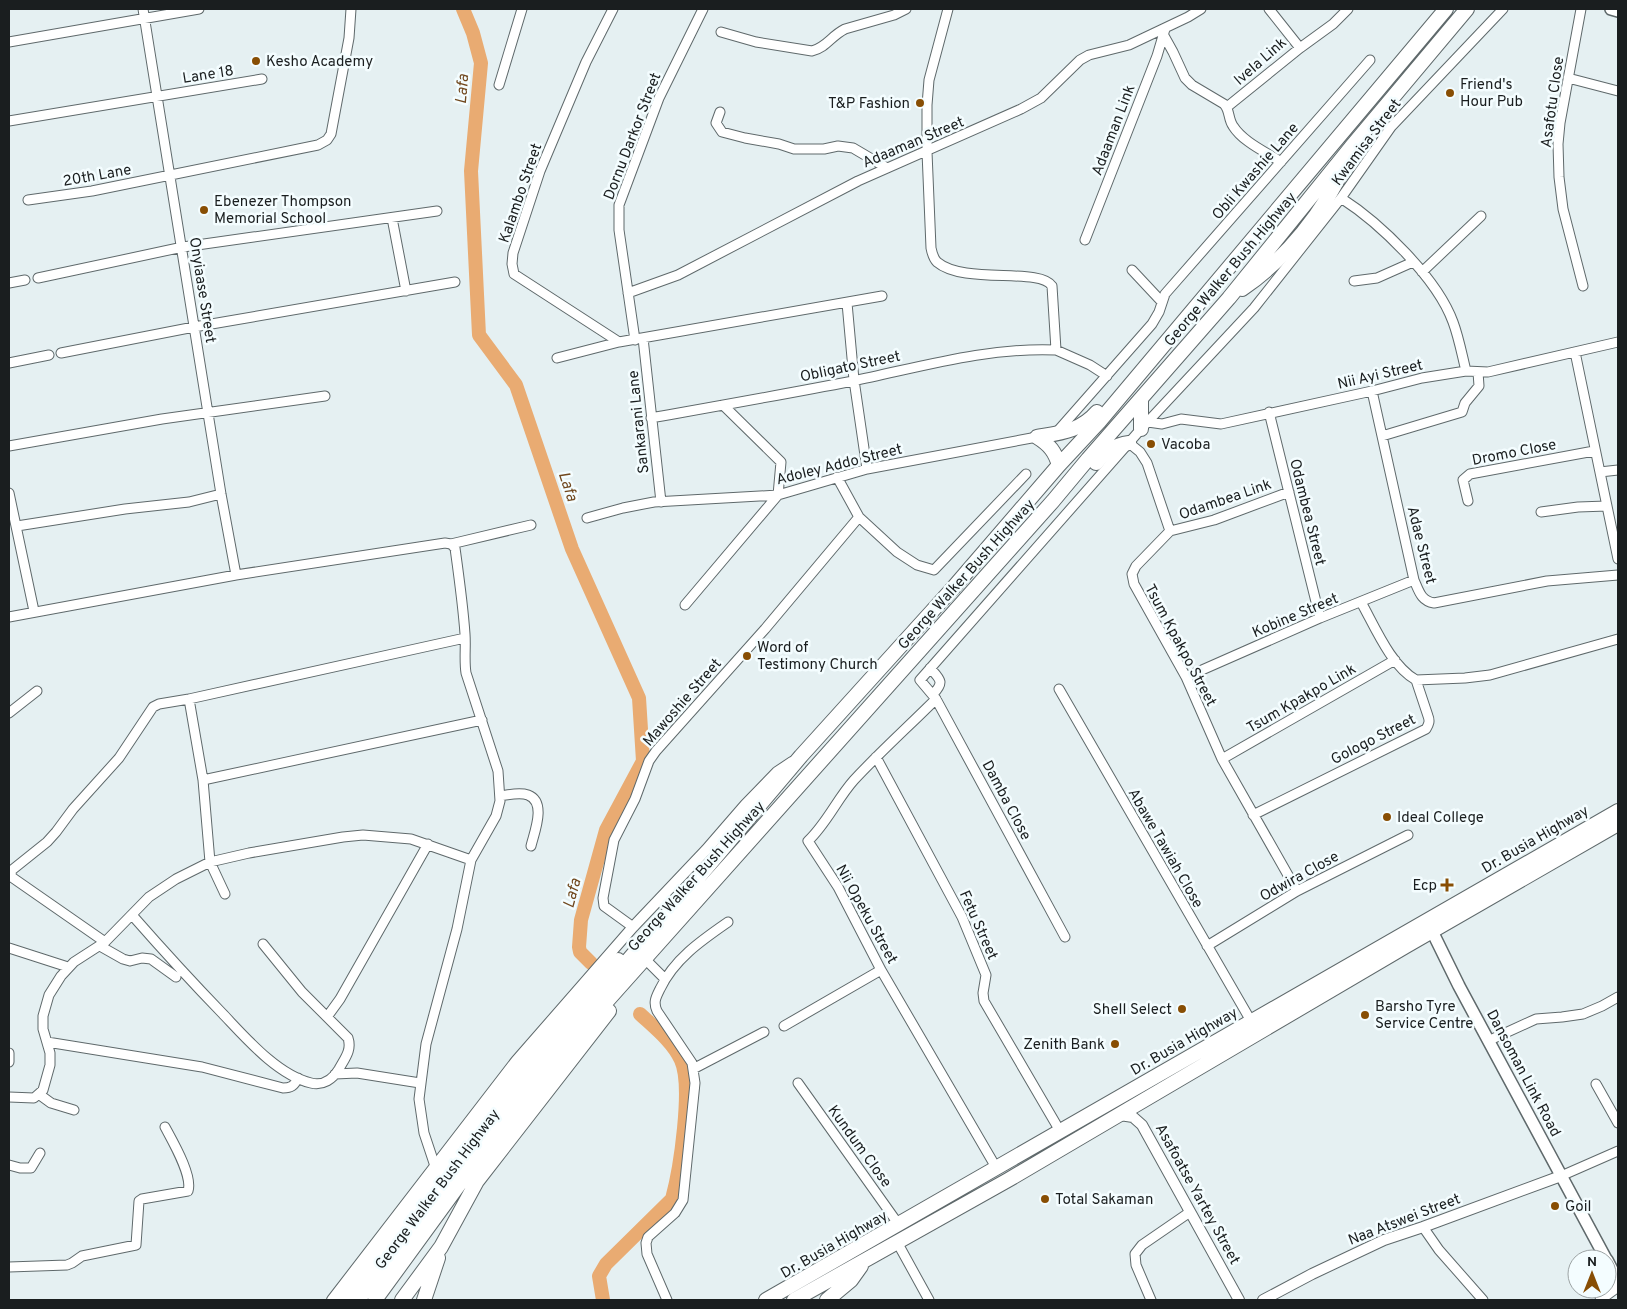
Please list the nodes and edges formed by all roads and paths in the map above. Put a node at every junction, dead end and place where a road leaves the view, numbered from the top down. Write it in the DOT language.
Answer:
graph roads {
  1 [pos="143,9"];
  2 [pos="199,9"];
  3 [pos="351,9"];
  4 [pos="522,9"];
  5 [pos="613,9"];
  6 [pos="704,9"];
  7 [pos="906,9"];
  8 [pos="948,9"];
  9 [pos="1201,9"];
  10 [pos="1269,9"];
  11 [pos="1348,9"];
  12 [pos="1446,9"];
  13 [pos="1467,9"];
  14 [pos="1503,9"];
  15 [pos="1580,9"];
  16 [pos="1611,9"];
  17 [pos="1618,10"];
  18 [pos="145,18"];
  19 [pos="721,32"];
  20 [pos="1164,32"];
  21 [pos="9,42"];
  22 [pos="1300,48"];
  23 [pos="1370,60"];
  24 [pos="1568,78"];
  25 [pos="262,79"];
  26 [pos="498,85"];
  27 [pos="1618,91"];
  28 [pos="158,95"];
  29 [pos="1227,107"];
  30 [pos="720,112"];
  31 [pos="9,121"];
  32 [pos="927,152"];
  33 [pos="1281,162"];
  34 [pos="887,168"];
  35 [pos="171,175"];
  36 [pos="1341,198"];
  37 [pos="28,200"];
  38 [pos="437,211"];
  39 [pos="1481,216"];
  40 [pos="392,218"];
  41 [pos="1085,240"];
  42 [pos="182,247"];
  43 [pos="1413,262"];
  44 [pos="1132,270"];
  45 [pos="1422,272"];
  46 [pos="38,278"];
  47 [pos="25,280"];
  48 [pos="1354,281"];
  49 [pos="455,282"];
  50 [pos="9,283"];
  51 [pos="1583,286"];
  52 [pos="406,291"];
  53 [pos="628,293"];
  54 [pos="882,296"];
  55 [pos="1161,302"];
  56 [pos="847,303"];
  57 [pos="194,327"];
  58 [pos="1177,330"];
  59 [pos="639,339"];
  60 [pos="619,342"];
  61 [pos="1618,342"];
  62 [pos="1056,350"];
  63 [pos="61,352"];
  64 [pos="1574,352"];
  65 [pos="49,355"];
  66 [pos="557,358"];
  67 [pos="9,363"];
  68 [pos="1466,371"];
  69 [pos="1478,372"];
  70 [pos="1107,376"];
  71 [pos="854,380"];
  72 [pos="1372,390"];
  73 [pos="325,396"];
  74 [pos="1140,400"];
  75 [pos="723,405"];
  76 [pos="209,412"];
  77 [pos="1269,412"];
  78 [pos="651,418"];
  79 [pos="1144,426"];
  80 [pos="1056,434"];
  81 [pos="1382,436"];
  82 [pos="1037,437"];
  83 [pos="1129,443"];
  84 [pos="9,446"];
  85 [pos="1594,451"];
  86 [pos="1059,465"];
  87 [pos="867,469"];
  88 [pos="1618,470"];
  89 [pos="1600,472"];
  90 [pos="1026,474"];
  91 [pos="837,477"];
  92 [pos="1289,492"];
  93 [pos="9,493"];
  94 [pos="221,494"];
  95 [pos="778,495"];
  96 [pos="1053,501"];
  97 [pos="1468,501"];
  98 [pos="661,502"];
  99 [pos="1607,506"];
  100 [pos="1541,512"];
  101 [pos="859,517"];
  102 [pos="587,518"];
  103 [pos="531,525"];
  104 [pos="17,526"];
  105 [pos="1615,528"];
  106 [pos="1170,532"];
  107 [pos="451,544"];
  108 [pos="1618,559"];
  109 [pos="236,575"];
  110 [pos="1618,575"];
  111 [pos="1414,580"];
  112 [pos="1361,602"];
  113 [pos="685,605"];
  114 [pos="34,611"];
  115 [pos="9,616"];
  116 [pos="1320,618"];
  117 [pos="465,638"];
  118 [pos="1618,640"];
  119 [pos="1395,660"];
  120 [pos="930,668"];
  121 [pos="1186,677"];
  122 [pos="1416,680"];
  123 [pos="1059,688"];
  124 [pos="37,691"];
  125 [pos="934,697"];
  126 [pos="189,699"];
  127 [pos="9,713"];
  128 [pos="482,720"];
  129 [pos="801,756"];
  130 [pos="876,757"];
  131 [pos="1222,759"];
  132 [pos="203,780"];
  133 [pos="500,796"];
  134 [pos="1618,811"];
  135 [pos="1253,815"];
  136 [pos="1618,824"];
  137 [pos="1408,835"];
  138 [pos="428,844"];
  139 [pos="531,846"];
  140 [pos="471,860"];
  141 [pos="210,862"];
  142 [pos="10,874"];
  143 [pos="1297,891"];
  144 [pos="225,894"];
  145 [pos="132,915"];
  146 [pos="728,922"];
  147 [pos="633,927"];
  148 [pos="1426,929"];
  149 [pos="1065,937"];
  150 [pos="103,944"];
  151 [pos="263,944"];
  152 [pos="1207,946"];
  153 [pos="9,948"];
  154 [pos="640,964"];
  155 [pos="68,967"];
  156 [pos="882,970"];
  157 [pos="176,977"];
  158 [pos="665,979"];
  159 [pos="1618,997"];
  160 [pos="327,1017"];
  161 [pos="1251,1021"];
  162 [pos="784,1026"];
  163 [pos="764,1032"];
  164 [pos="1490,1040"];
  165 [pos="47,1042"];
  166 [pos="9,1054"];
  167 [pos="9,1062"];
  168 [pos="694,1069"];
  169 [pos="335,1074"];
  170 [pos="298,1078"];
  171 [pos="420,1083"];
  172 [pos="798,1084"];
  173 [pos="1596,1084"];
  174 [pos="40,1095"];
  175 [pos="9,1097"];
  176 [pos="74,1110"];
  177 [pos="1120,1115"];
  178 [pos="1618,1123"];
  179 [pos="165,1128"];
  180 [pos="1060,1131"];
  181 [pos="1618,1151"];
  182 [pos="40,1153"];
  183 [pos="9,1165"];
  184 [pos="459,1165"];
  185 [pos="435,1166"];
  186 [pos="997,1169"];
  187 [pos="1561,1176"];
  188 [pos="1190,1212"];
  189 [pos="899,1225"];
  190 [pos="1423,1227"];
  191 [pos="897,1242"];
  192 [pos="441,1247"];
  193 [pos="1601,1249"];
  194 [pos="862,1263"];
  195 [pos="9,1268"];
  196 [pos="1618,1287"];
  197 [pos="779,1293"];
  198 [pos="332,1300"];
  199 [pos="343,1300"];
  200 [pos="358,1300"];
  201 [pos="375,1300"];
  202 [pos="402,1300"];
  203 [pos="424,1300"];
  204 [pos="667,1300"];
  205 [pos="756,1300"];
  206 [pos="766,1300"];
  207 [pos="794,1300"];
  208 [pos="827,1300"];
  209 [pos="929,1300"];
  210 [pos="1151,1300"];
  211 [pos="1239,1300"];
  212 [pos="1263,1300"];
  213 [pos="1483,1300"];
  214 [pos="1600,1300"];
  1 -- 18 [label="street, Onyiaase Street"];
  2 -- 18 [label="street"];
  3 -- 35 [label="street, 20th Lane"];
  4 -- 26 [label="street"];
  5 -- 60 [label="street, Kalambo Street"];
  6 -- 53 [label="street, Dornu Darkor Street"];
  7 -- 19 [label="street"];
  8 -- 32 [label="street"];
  9 -- 20 [label="street, Adaaman Street"];
  10 -- 22 [label="street, Ivela Link"];
  11 -- 22 [label="street"];
  12 -- 58 [label="highway, George Walker Bush Highway"];
  13 -- 74 [label="highway, George Walker Bush Highway"];
  14 -- 36 [label="street, Kwamisa Street"];
  15 -- 24 [label="street, Asafotu Close"];
  16 -- 17 [label="main road"];
  18 -- 21 [label="street"];
  18 -- 28 [label="street, Onyiaase Street"];
  20 -- 29 [label="street"];
  20 -- 32 [label="street, Adaaman Street"];
  20 -- 41 [label="street, Adaaman Link"];
  22 -- 29 [label="street, Ivela Link"];
  23 -- 33 [label="street, Obli Kwashie Lane"];
  24 -- 27 [label="street"];
  24 -- 51 [label="street, Asafotu Close"];
  25 -- 28 [label="street, Lane 18"];
  28 -- 31 [label="street, Lane 18"];
  28 -- 35 [label="street, Onyiaase Street"];
  29 -- 33 [label="street"];
  30 -- 34 [label="street"];
  32 -- 34 [label="street, Adaaman Street"];
  32 -- 62 [label="street"];
  33 -- 55 [label="street, Obli Kwashie Lane"];
  34 -- 53 [label="street, Adaaman Street"];
  35 -- 37 [label="street, 20th Lane"];
  35 -- 42 [label="street, Onyiaase Street"];
  36 -- 43 [label="street, Kwamisa Street"];
  36 -- 79 [label="street"];
  38 -- 40 [label="street"];
  39 -- 45 [label="street"];
  40 -- 42 [label="street"];
  40 -- 52 [label="street"];
  42 -- 46 [label="street"];
  42 -- 57 [label="street, Onyiaase Street"];
  43 -- 45 [label="street, Kwamisa Street"];
  43 -- 48 [label="street"];
  44 -- 55 [label="street"];
  45 -- 68 [label="street, Kwamisa Street"];
  47 -- 50 [label="street"];
  49 -- 52 [label="street"];
  52 -- 57 [label="street"];
  53 -- 59 [label="street, Dornu Darkor Street"];
  54 -- 56 [label="street"];
  55 -- 70 [label="street"];
  56 -- 59 [label="street"];
  56 -- 71 [label="street"];
  57 -- 63 [label="street"];
  57 -- 76 [label="street, Onyiaase Street"];
  58 -- 80 [label="highway"];
  58 -- 86 [label="highway, George Walker Bush Highway"];
  59 -- 60 [label="street"];
  59 -- 78 [label="street, Sankarani Lane"];
  60 -- 66 [label="street"];
  61 -- 64 [label="street, Nii Ayi Street"];
  62 -- 70 [label="street, Obligato Street"];
  62 -- 71 [label="street, Obligato Street"];
  64 -- 69 [label="street, Nii Ayi Street"];
  64 -- 85 [label="street"];
  65 -- 67 [label="street"];
  68 -- 69 [label="street, Nii Ayi Street"];
  68 -- 72 [label="street, Nii Ayi Street"];
  69 -- 81 [label="street"];
  70 -- 80 [label="street"];
  71 -- 75 [label="street, Obligato Street"];
  71 -- 87 [label="street"];
  72 -- 77 [label="street, Nii Ayi Street"];
  72 -- 81 [label="street, Adae Street"];
  73 -- 76 [label="street"];
  74 -- 79 [label="highway"];
  74 -- 96 [label="highway, George Walker Bush Highway"];
  75 -- 78 [label="street, Obligato Street"];
  75 -- 95 [label="street"];
  76 -- 84 [label="street"];
  76 -- 94 [label="street, Onyiaase Street"];
  77 -- 79 [label="street, Nii Ayi Street"];
  77 -- 92 [label="street, Odambea Street"];
  78 -- 98 [label="street, Sankarani Lane"];
  79 -- 83 [label="street"];
  80 -- 82 [label="highway"];
  81 -- 111 [label="street, Adae Street"];
  82 -- 86 [label="highway"];
  82 -- 87 [label="street, Adoley Addo Street"];
  83 -- 96 [label="highway"];
  83 -- 106 [label="street"];
  83 -- 120 [label="street"];
  85 -- 89 [label="street"];
  85 -- 97 [label="street, Dromo Close"];
  86 -- 129 [label="highway, George Walker Bush Highway"];
  87 -- 91 [label="street, Adoley Addo Street"];
  88 -- 89 [label="street"];
  89 -- 99 [label="street"];
  90 -- 101 [label="street"];
  91 -- 95 [label="street, Adoley Addo Street"];
  91 -- 101 [label="street"];
  92 -- 106 [label="street, Odambea Link"];
  92 -- 116 [label="street, Odambea Street"];
  93 -- 104 [label="street"];
  94 -- 104 [label="street"];
  94 -- 109 [label="street, Onyiaase Street"];
  95 -- 98 [label="street, Adoley Addo Street"];
  95 -- 113 [label="street"];
  96 -- 154 [label="highway, George Walker Bush Highway"];
  98 -- 102 [label="street, Adoley Addo Street"];
  99 -- 100 [label="street"];
  99 -- 105 [label="street"];
  101 -- 147 [label="street, Mawoshie Street"];
  103 -- 107 [label="street"];
  104 -- 114 [label="street"];
  105 -- 108 [label="street"];
  106 -- 121 [label="street, Tsum Kpakpo Street"];
  107 -- 109 [label="street"];
  107 -- 117 [label="street"];
  109 -- 114 [label="street"];
  110 -- 111 [label="street, Adae Street"];
  111 -- 112 [label="street, Kobine Street"];
  112 -- 116 [label="street, Kobine Street"];
  112 -- 119 [label="street, Gologo Street"];
  114 -- 115 [label="street"];
  116 -- 121 [label="street, Kobine Street"];
  117 -- 126 [label="street"];
  117 -- 128 [label="street"];
  118 -- 122 [label="street"];
  119 -- 122 [label="street, Gologo Street"];
  119 -- 131 [label="street, Tsum Kpakpo Link"];
  120 -- 125 [label="street"];
  120 -- 125 [label="street, Damba Close"];
  121 -- 131 [label="street, Tsum Kpakpo Street"];
  122 -- 135 [label="street, Gologo Street"];
  123 -- 152 [label="street, Abawe Tawiah Close"];
  124 -- 127 [label="street"];
  125 -- 130 [label="street, Nii Opeku Street"];
  125 -- 149 [label="street, Damba Close"];
  126 -- 132 [label="street"];
  126 -- 142 [label="street"];
  128 -- 132 [label="street"];
  128 -- 133 [label="street"];
  129 -- 147 [label="street, George Walker Bush Highway"];
  129 -- 184 [label="highway, George Walker Bush Highway"];
  130 -- 156 [label="street, Nii Opeku Street"];
  130 -- 180 [label="street, Fetu Street"];
  131 -- 135 [label="street, Tsum Kpakpo Street"];
  132 -- 141 [label="street"];
  133 -- 139 [label="street"];
  133 -- 140 [label="street"];
  134 -- 148 [label="highway, Dr. Busia Highway"];
  135 -- 143 [label="street, Tsum Kpakpo Street"];
  136 -- 148 [label="highway, Dr. Busia Highway"];
  137 -- 143 [label="street, Odwira Close"];
  138 -- 140 [label="street"];
  138 -- 141 [label="street"];
  138 -- 160 [label="street"];
  140 -- 171 [label="street"];
  141 -- 144 [label="street"];
  141 -- 145 [label="street"];
  142 -- 150 [label="street"];
  143 -- 152 [label="street, Odwira Close"];
  145 -- 150 [label="street"];
  145 -- 170 [label="street"];
  146 -- 158 [label="street"];
  147 -- 185 [label="street, George Walker Bush Highway"];
  148 -- 161 [label="highway, Dr. Busia Highway"];
  148 -- 164 [label="main road, Dansoman Link Road"];
  148 -- 177 [label="highway, Dr. Busia Highway"];
  150 -- 155 [label="street"];
  150 -- 157 [label="street"];
  151 -- 160 [label="street"];
  152 -- 161 [label="street, Abawe Tawiah Close"];
  153 -- 155 [label="street"];
  154 -- 158 [label="street"];
  154 -- 184 [label="highway, George Walker Bush Highway"];
  154 -- 192 [label="highway"];
  155 -- 165 [label="street"];
  156 -- 162 [label="street"];
  156 -- 186 [label="street, Nii Opeku Street"];
  158 -- 168 [label="street"];
  159 -- 164 [label="street"];
  160 -- 169 [label="street"];
  161 -- 180 [label="highway, Dr. Busia Highway"];
  163 -- 168 [label="street"];
  164 -- 187 [label="main road, Dansoman Link Road"];
  165 -- 170 [label="street"];
  165 -- 174 [label="street"];
  166 -- 167 [label="street"];
  168 -- 204 [label="street"];
  169 -- 170 [label="street"];
  169 -- 171 [label="street"];
  171 -- 185 [label="street"];
  172 -- 189 [label="street, Kundum Close"];
  173 -- 178 [label="street"];
  174 -- 175 [label="street"];
  174 -- 176 [label="street"];
  177 -- 188 [label="street, Asafoatse Yartey Street"];
  177 -- 191 [label="highway, Dr. Busia Highway"];
  179 -- 195 [label="street"];
  180 -- 186 [label="highway, Dr. Busia Highway"];
  181 -- 187 [label="street"];
  182 -- 183 [label="street"];
  184 -- 199 [label="highway"];
  184 -- 200 [label="highway, George Walker Bush Highway"];
  184 -- 201 [label="highway, George Walker Bush Highway"];
  185 -- 198 [label="street, George Walker Bush Highway"];
  186 -- 189 [label="highway, Dr. Busia Highway"];
  187 -- 190 [label="street, Naa Atswei Street"];
  187 -- 193 [label="main road, Dansoman Link Road"];
  188 -- 210 [label="street"];
  188 -- 211 [label="street, Asafoatse Yartey Street"];
  189 -- 197 [label="highway, Dr. Busia Highway"];
  190 -- 212 [label="street, Naa Atswei Street"];
  190 -- 213 [label="street"];
  191 -- 194 [label="highway, Dr. Busia Highway"];
  191 -- 209 [label="street"];
  192 -- 202 [label="highway"];
  192 -- 203 [label="highway"];
  194 -- 207 [label="highway, Dr. Busia Highway"];
  194 -- 208 [label="highway"];
  196 -- 214 [label="street"];
  197 -- 205 [label="highway"];
  197 -- 206 [label="highway, Dr. Busia Highway"];
}
